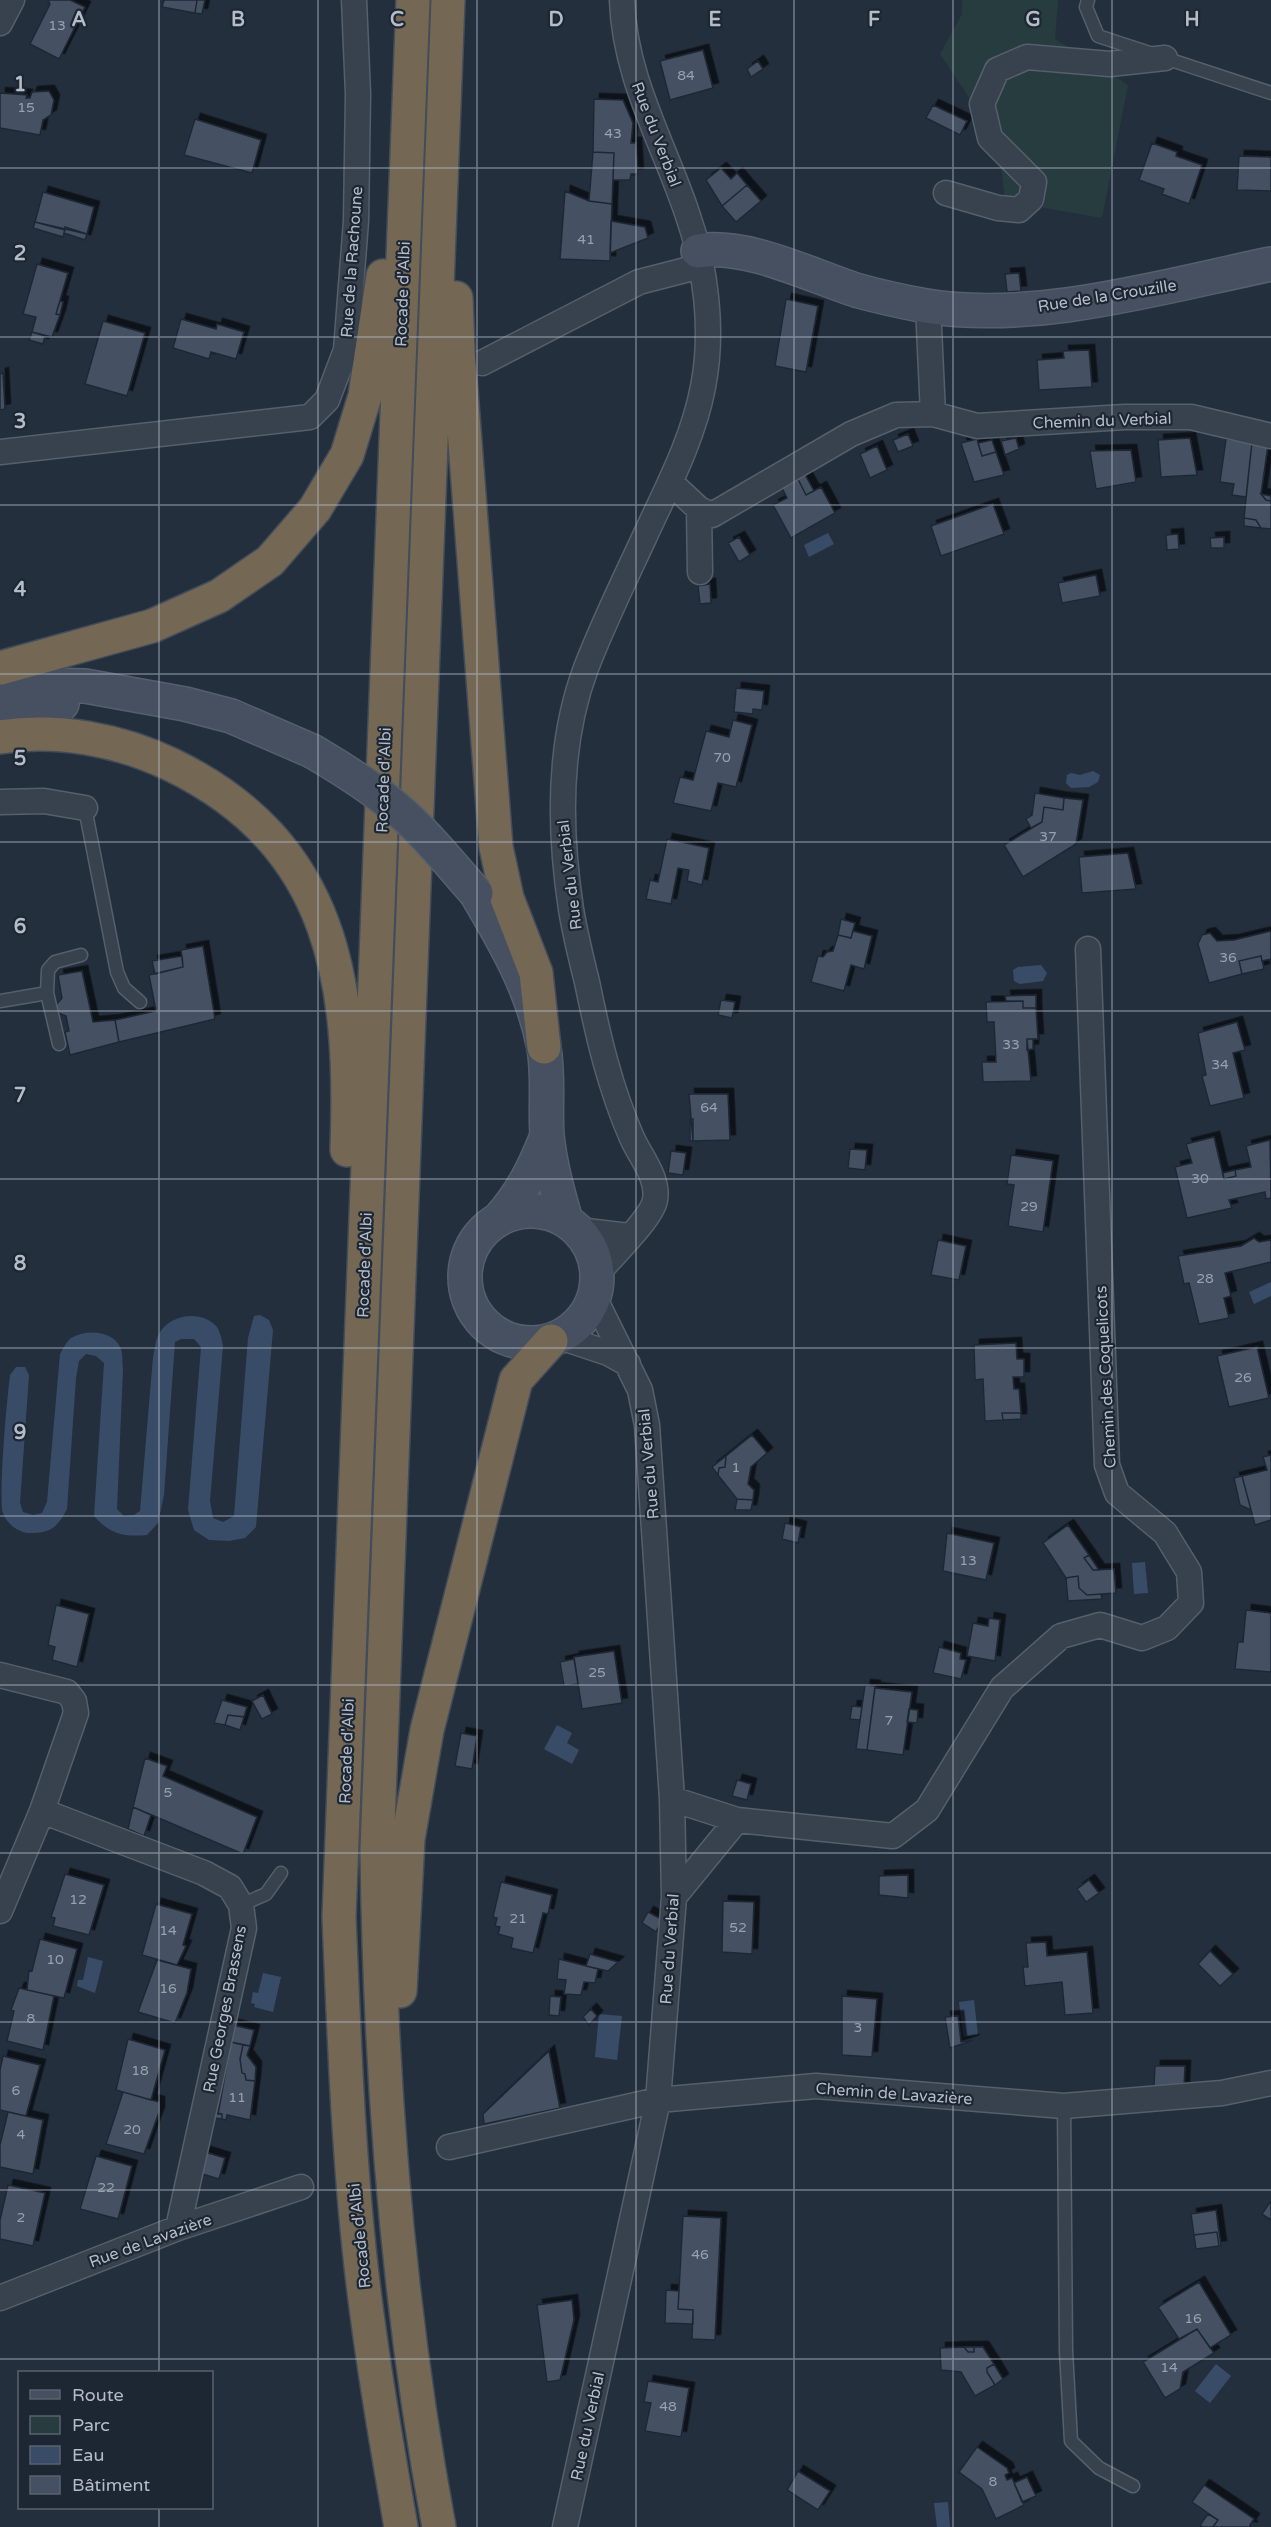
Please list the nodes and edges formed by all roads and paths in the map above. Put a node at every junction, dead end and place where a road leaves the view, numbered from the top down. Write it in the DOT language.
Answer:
graph roads {
  1 [pos="12,0"];
  2 [pos="354,0"];
  3 [pos="413,0"];
  4 [pos="448,0"];
  5 [pos="622,0"];
  6 [pos="1088,0"];
  7 [pos="0,23"];
  8 [pos="1165,58"];
  9 [pos="1271,93"];
  10 [pos="406,190"];
  11 [pos="946,193"];
  12 [pos="439,231"];
  13 [pos="700,258"];
  14 [pos="1271,264"];
  15 [pos="928,306"];
  16 [pos="482,363"];
  17 [pos="933,414"];
  18 [pos="1271,436"];
  19 [pos="0,452"];
  20 [pos="669,482"];
  21 [pos="699,509"];
  22 [pos="700,572"];
  23 [pos="0,668"];
  24 [pos="0,693"];
  25 [pos="133,696"];
  26 [pos="0,718"];
  27 [pos="0,737"];
  28 [pos="0,802"];
  29 [pos="85,808"];
  30 [pos="1088,949"];
  31 [pos="81,955"];
  32 [pos="47,993"];
  33 [pos="0,1001"];
  34 [pos="140,1002"];
  35 [pos="59,1044"];
  36 [pos="544,1047"];
  37 [pos="547,1134"];
  38 [pos="498,1220"];
  39 [pos="572,1226"];
  40 [pos="629,1236"];
  41 [pos="596,1286"];
  42 [pos="555,1339"];
  43 [pos="628,1364"];
  44 [pos="0,1675"];
  45 [pos="672,1799"];
  46 [pos="42,1810"];
  47 [pos="737,1820"];
  48 [pos="281,1873"];
  49 [pos="674,1897"];
  50 [pos="241,1905"];
  51 [pos="0,1911"];
  52 [pos="339,1917"];
  53 [pos="1271,2084"];
  54 [pos="384,2085"];
  55 [pos="658,2100"];
  56 [pos="1064,2106"];
  57 [pos="448,2147"];
  58 [pos="301,2187"];
  59 [pos="178,2228"];
  60 [pos="0,2298"];
  61 [pos="1133,2487"];
  62 [pos="401,2527"];
  63 [pos="439,2527"];
  64 [pos="565,2527"];
  1 -- 7 [label="street"];
  2 -- 19 [label="street, Rue de la Rachoune"];
  3 -- 10 [label="highway, Rocade d'Albi"];
  4 -- 12 [label="highway, Rocade d'Albi"];
  5 -- 13 [label="street, Rue du Verbial"];
  6 -- 8 [label="lane"];
  8 -- 9 [label="lane"];
  8 -- 11 [label="street"];
  10 -- 23 [label="highway"];
  10 -- 52 [label="highway, Rocade d'Albi"];
  12 -- 36 [label="highway"];
  12 -- 54 [label="highway, Rocade d'Albi"];
  13 -- 15 [label="main road, Rue de la Crouzille"];
  13 -- 16 [label="street"];
  13 -- 20 [label="street, Rue du Verbial"];
  14 -- 15 [label="main road, Rue de la Crouzille"];
  15 -- 17 [label="street"];
  17 -- 18 [label="street, Chemin du Verbial"];
  17 -- 21 [label="street, Chemin du Verbial"];
  20 -- 21 [label="street"];
  20 -- 40 [label="street, Rue du Verbial"];
  21 -- 22 [label="street"];
  24 -- 25 [label="main road"];
  25 -- 26 [label="main road"];
  25 -- 36 [label="main road, bridge"];
  27 -- 52 [label="highway"];
  28 -- 29 [label="street"];
  29 -- 34 [label="lane"];
  30 -- 47 [label="street, Chemin des Coquelicots"];
  31 -- 32 [label="lane"];
  32 -- 33 [label="lane"];
  32 -- 35 [label="lane"];
  36 -- 37 [label="main road"];
  37 -- 38 [label="main road"];
  37 -- 39 [label="main road"];
  38 -- 39 [label="main road"];
  38 -- 42 [label="main road"];
  39 -- 40 [label="street"];
  39 -- 41 [label="main road"];
  40 -- 41 [label="street, Rue du Verbial"];
  41 -- 42 [label="main road"];
  41 -- 43 [label="street, Rue du Verbial"];
  42 -- 43 [label="street"];
  42 -- 54 [label="highway"];
  43 -- 45 [label="street, Rue du Verbial"];
  44 -- 46 [label="street"];
  45 -- 47 [label="street, Chemin des Coquelicots"];
  45 -- 49 [label="street, Rue du Verbial"];
  46 -- 50 [label="street, Rue Georges Brassens"];
  46 -- 51 [label="street"];
  47 -- 49 [label="street"];
  48 -- 50 [label="lane"];
  49 -- 55 [label="street, Rue du Verbial"];
  50 -- 59 [label="street, Rue Georges Brassens"];
  52 -- 62 [label="highway, Rocade d'Albi"];
  53 -- 56 [label="street, Chemin de Lavazière"];
  54 -- 63 [label="highway, Rocade d'Albi"];
  55 -- 56 [label="street, Chemin de Lavazière"];
  55 -- 57 [label="street, Chemin de Lavazière"];
  55 -- 64 [label="street, Rue du Verbial"];
  56 -- 61 [label="lane"];
  58 -- 59 [label="street, Rue de Lavazière"];
  59 -- 60 [label="street, Rue de Lavazière"];
}
